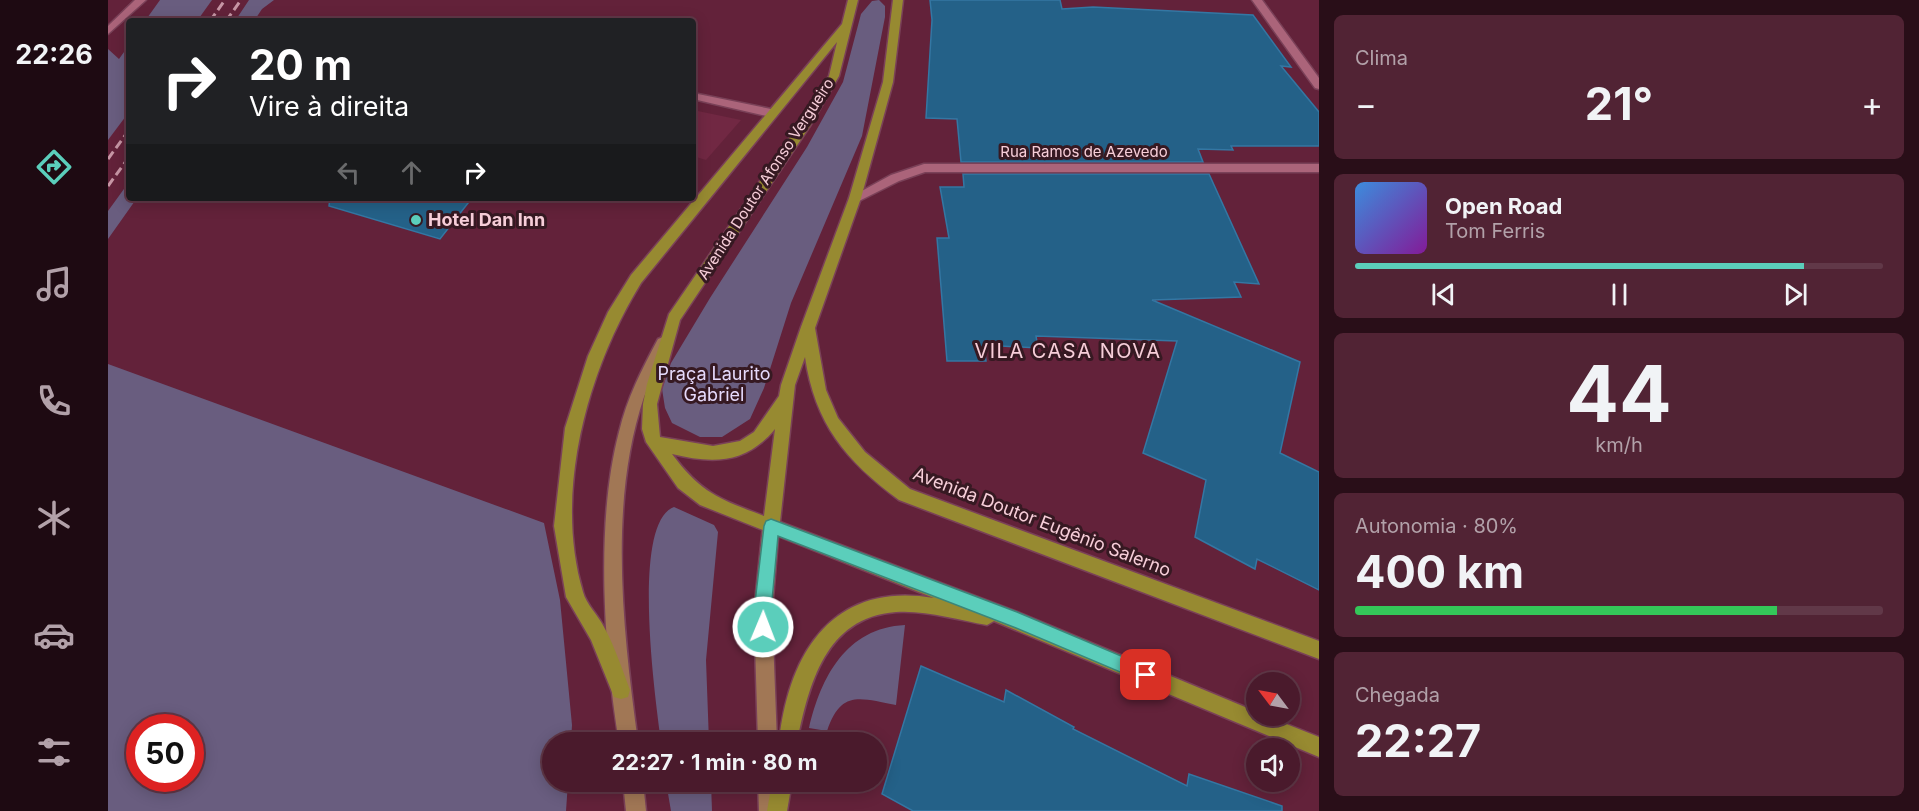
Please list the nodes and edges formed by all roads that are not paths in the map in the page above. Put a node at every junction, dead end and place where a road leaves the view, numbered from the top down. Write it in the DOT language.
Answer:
graph roads {
  1 [pos="141,0"];
  2 [pos="853,0"];
  3 [pos="898,0"];
  4 [pos="1257,0"];
  5 [pos="108,17"];
  6 [pos="120,20"];
  7 [pos="849,21"];
  8 [pos="108,31"];
  9 [pos="1319,86"];
  10 [pos="696,97"];
  11 [pos="771,113"];
  12 [pos="1319,168"];
  13 [pos="855,198"];
  14 [pos="674,318"];
  15 [pos="808,327"];
  16 [pos="788,384"];
  17 [pos="654,442"];
  18 [pos="771,526"];
  19 [pos="1017,621"];
  20 [pos="1319,650"];
  21 [pos="621,690"];
  22 [pos="627,732"];
  23 [pos="767,732"];
  24 [pos="789,732"];
  25 [pos="1319,747"];
  26 [pos="634,792"];
  27 [pos="768,792"];
  28 [pos="780,792"];
  29 [pos="636,811"];
  30 [pos="769,811"];
  31 [pos="777,811"];
  1 -- 6 [label="street"];
  2 -- 7 [label="main road, Avenida Doutor Afonso Vergueiro"];
  3 -- 13 [label="main road"];
  4 -- 9 [label="street"];
  5 -- 6 [label="street"];
  6 -- 8 [label="street"];
  7 -- 11 [label="main road"];
  7 -- 14 [label="main road, Avenida Doutor Afonso Vergueiro"];
  10 -- 11 [label="street"];
  11 -- 21 [label="main road"];
  12 -- 13 [label="street, Rua Ramos de Azevedo"];
  13 -- 15 [label="main road"];
  14 -- 17 [label="main road, Avenida Doutor Afonso Vergueiro"];
  14 -- 21 [label="main road, Avenida Doutor Afonso Vergueiro"];
  15 -- 16 [label="main road"];
  15 -- 20 [label="main road, Avenida Doutor Eugênio Salerno"];
  16 -- 17 [label="main road"];
  16 -- 18 [label="main road"];
  17 -- 18 [label="main road, Avenida Doutor Afonso Vergueiro"];
  18 -- 19 [label="main road"];
  18 -- 23 [label="main road"];
  19 -- 24 [label="main road"];
  19 -- 25 [label="main road"];
  21 -- 22 [label="main road, Avenida Doutor Afonso Vergueiro"];
  26 -- 29 [label="main road"];
  27 -- 30 [label="main road"];
  28 -- 31 [label="main road"];
}
